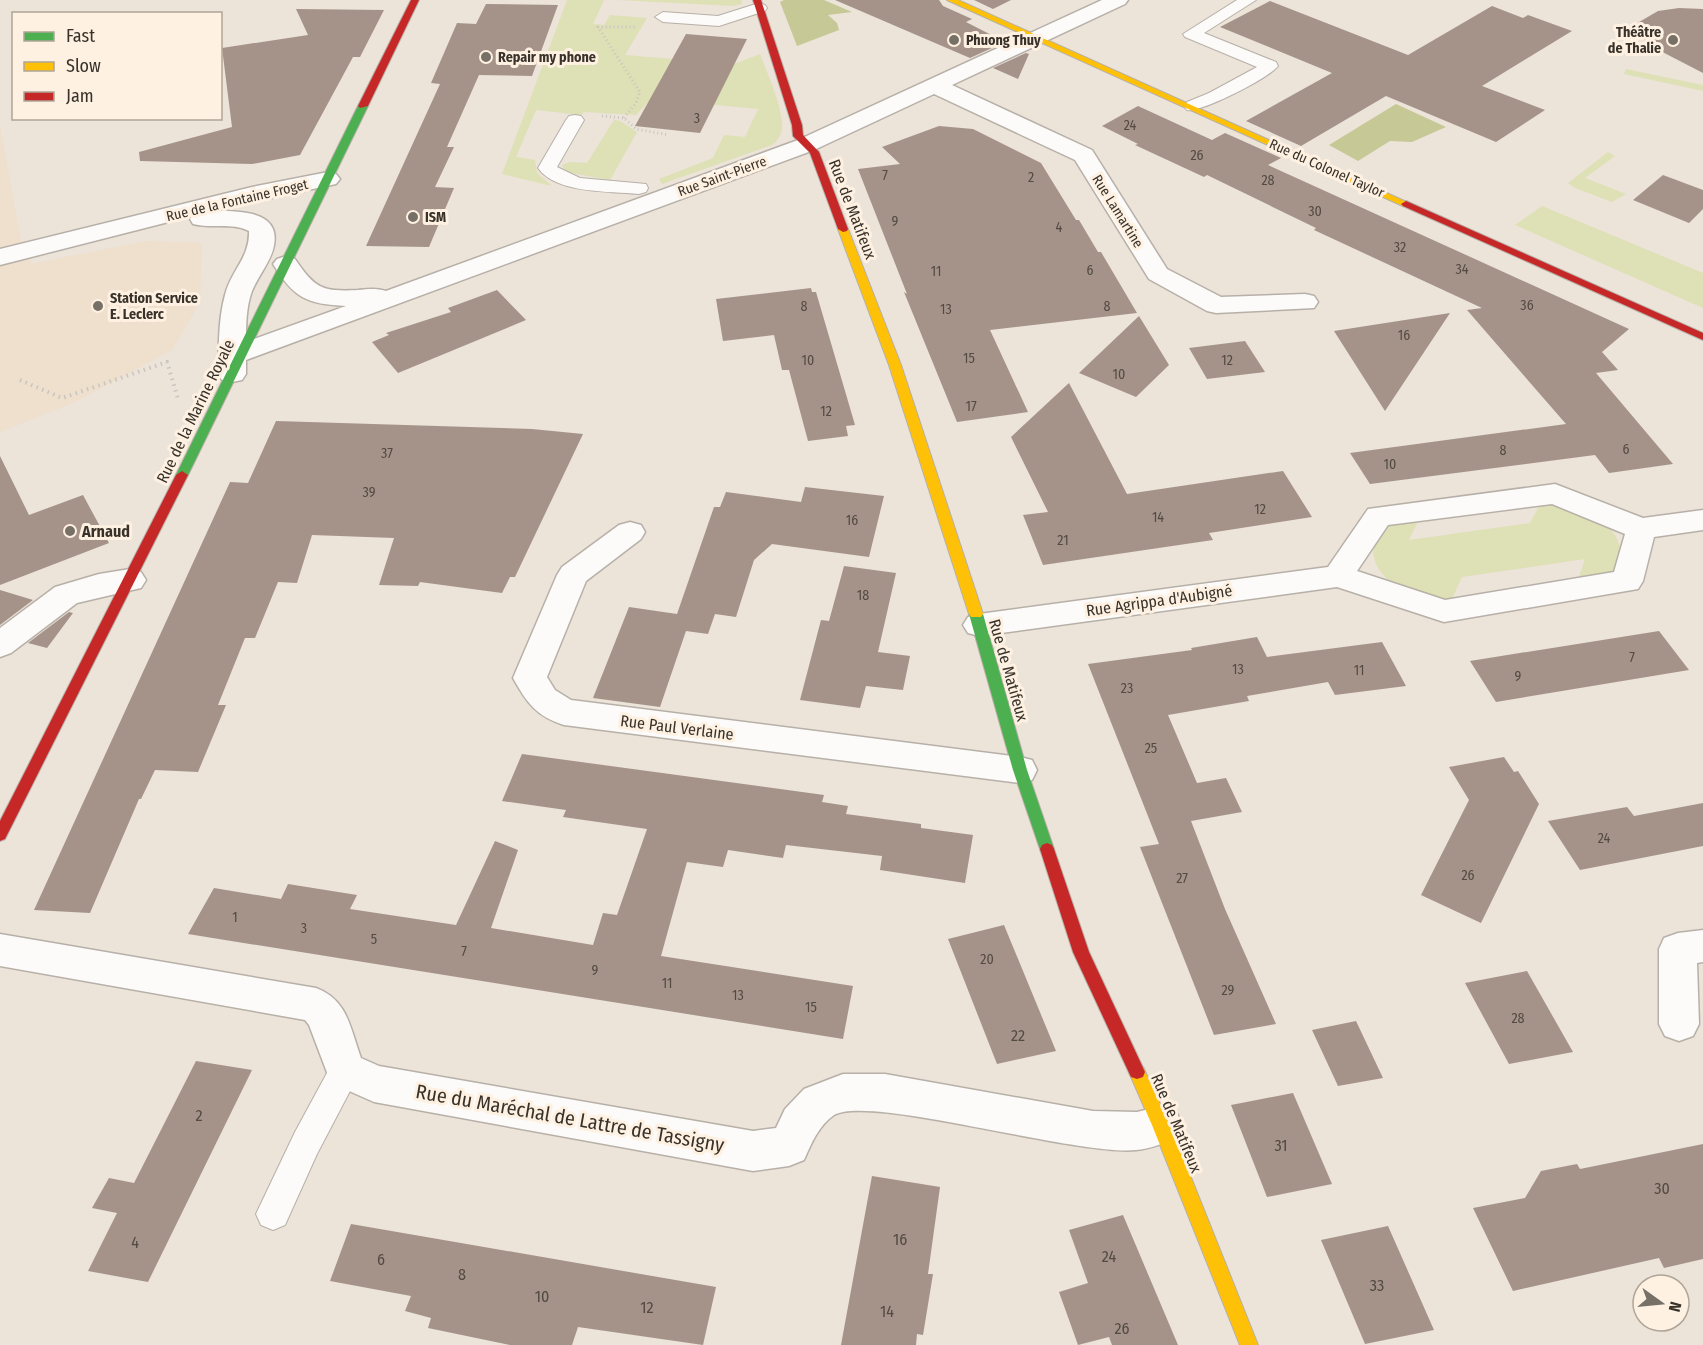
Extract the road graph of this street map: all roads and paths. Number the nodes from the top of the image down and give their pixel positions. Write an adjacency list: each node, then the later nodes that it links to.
1 (415, 0): 14 (main road, Rue de la Marine Royale)
2 (951, 0): 7 (main road, Rue du Colonel Taylor)
3 (1118, 0): 7 (street, Rue Saint-Pierre)
4 (1248, 0): 9 (lane)
5 (758, 4): 6 (lane); 13 (main road, Rue de Matifeux)
6 (663, 17): 10 (path)
7 (1038, 38): 8 (street, Rue Saint-Pierre); 9 (main road, Rue du Colonel Taylor)
8 (935, 86): 13 (street, Rue Saint-Pierre); 21 (street, Rue Lamartine)
9 (1193, 106): 22 (main road, Rue du Colonel Taylor)
10 (624, 118): 11 (path); 12 (path)
11 (575, 120): 15 (lane)
12 (669, 135)
13 (806, 145): 20 (street, Rue Saint-Pierre); 31 (main road, Rue de Matifeux)
14 (328, 179): 16 (main road, Rue de la Marine Royale); 17 (street, Rue de la Fontaine Froget)
15 (639, 188)
16 (313, 210): 17 (street, Rue de la Fontaine Froget); 19 (main road, Rue de la Marine Royale)
17 (146, 221): 18 (street, Rue de la Fontaine Froget); 23 (street, Rue de la Fontaine Froget)
18 (0, 257)
19 (286, 264): 20 (street, Rue Saint-Pierre); 23 (main road, Rue de la Marine Royale)
20 (399, 295): 23 (street, Rue Saint-Pierre)
21 (1305, 302)
22 (1703, 336)
23 (237, 363): 25 (main road, Rue de la Marine Royale)
24 (20, 381): 25 (path)
25 (211, 417): 30 (main road, Rue de la Marine Royale)
26 (1703, 520): 27 (street)
27 (1641, 529): 29 (street); 29 (street, Rue Agrippa d'Aubigné)
28 (630, 532): 33 (street, Rue Paul Verlaine)
29 (1338, 576): 31 (street, Rue Agrippa d'Aubigné)
30 (130, 580): 32 (street); 34 (main road, Rue de la Marine Royale)
31 (979, 625): 33 (main road, Rue de Matifeux)
32 (0, 645)
33 (1020, 770): 39 (main road, Rue de Matifeux)
34 (0, 835)
35 (1703, 946): 37 (street)
36 (0, 950): 38 (street)
37 (1679, 1024)
38 (345, 1070): 39 (street, Rue du Maréchal de Lattre de Tassigny); 40 (lane)
39 (1161, 1125): 41 (main road, Rue de Matifeux)
40 (273, 1214)
41 (1248, 1345)

